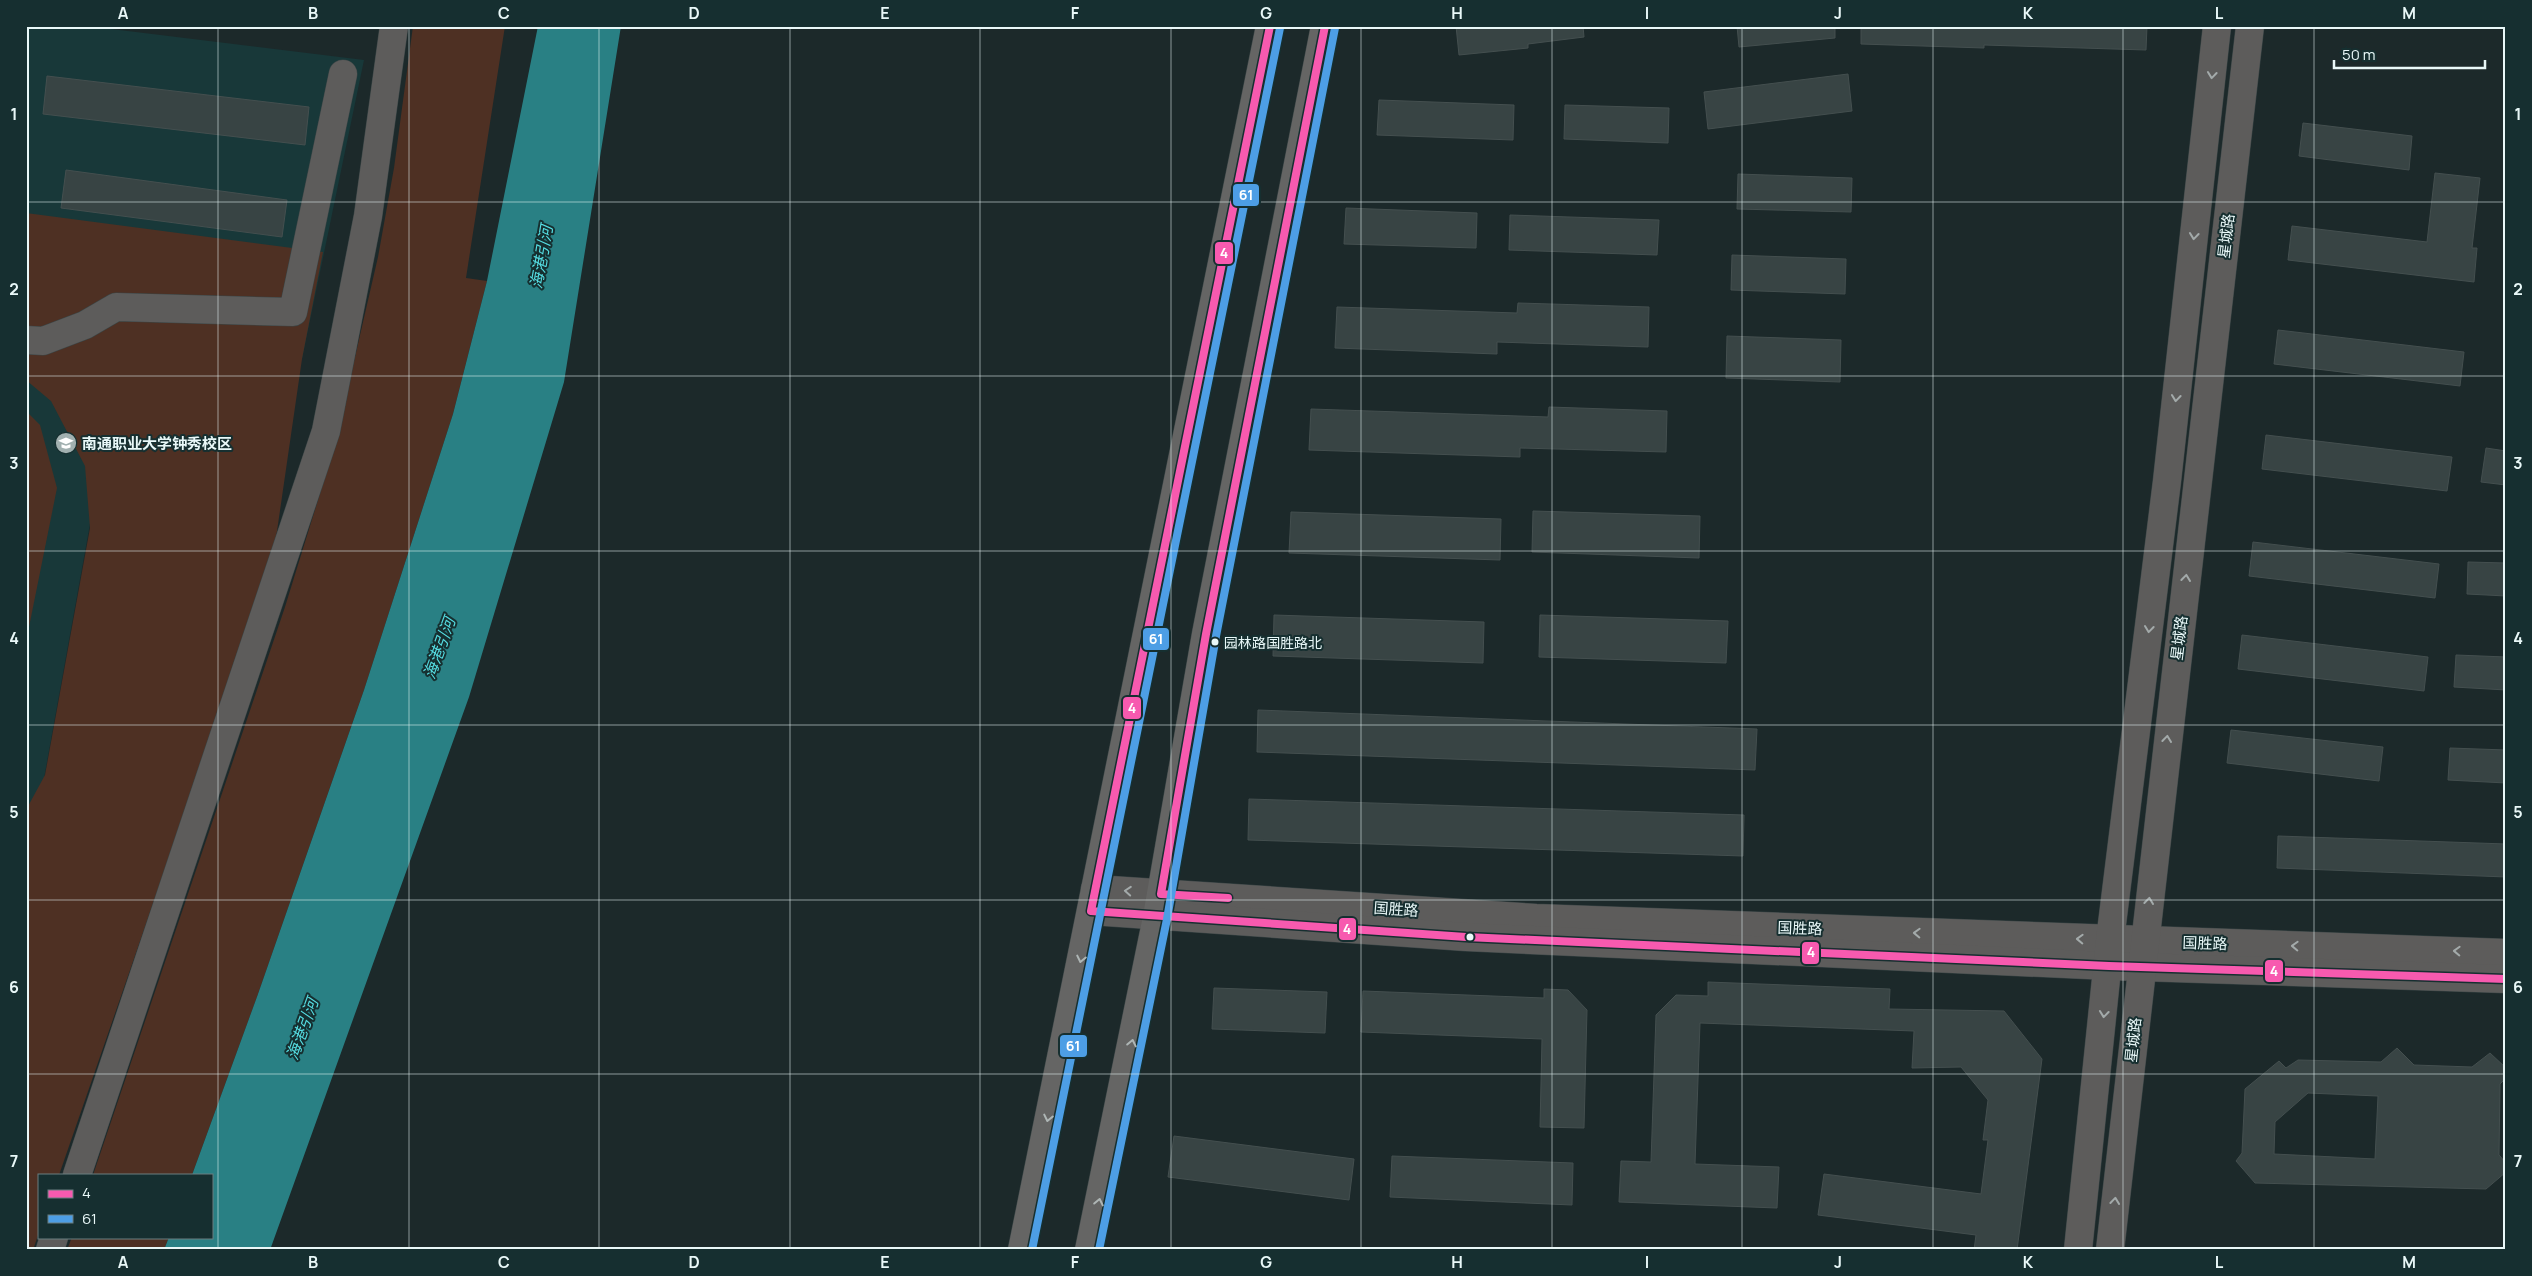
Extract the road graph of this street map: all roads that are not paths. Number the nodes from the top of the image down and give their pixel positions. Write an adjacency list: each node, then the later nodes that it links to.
1 (394, 26): 14 (street)
2 (1270, 26): 8 (main road)
3 (1325, 26): 9 (main road)
4 (2217, 26): 10 (street, 星城路, one-way to 10)
5 (2250, 26): 12 (street, 星城路, one-way to 5)
6 (343, 74): 7 (street)
7 (26, 340)
8 (1093, 900): 9 (street, 国胜路); 17 (main road, one-way to 17)
9 (1159, 906): 10 (street, 国胜路); 18 (main road, one-way to 9)
10 (2110, 953): 12 (street, 国胜路); 19 (street, 星城路, one-way to 19)
11 (2506, 953): 12 (street, 国胜路, one-way to 12)
12 (2142, 954): 13 (street, 国胜路); 20 (street, 星城路, one-way to 12)
13 (2506, 979)
14 (77, 1174)
15 (54, 1238): 16 (street)
16 (50, 1250)
17 (1022, 1250)
18 (1089, 1250)
19 (2078, 1250)
20 (2110, 1250)

